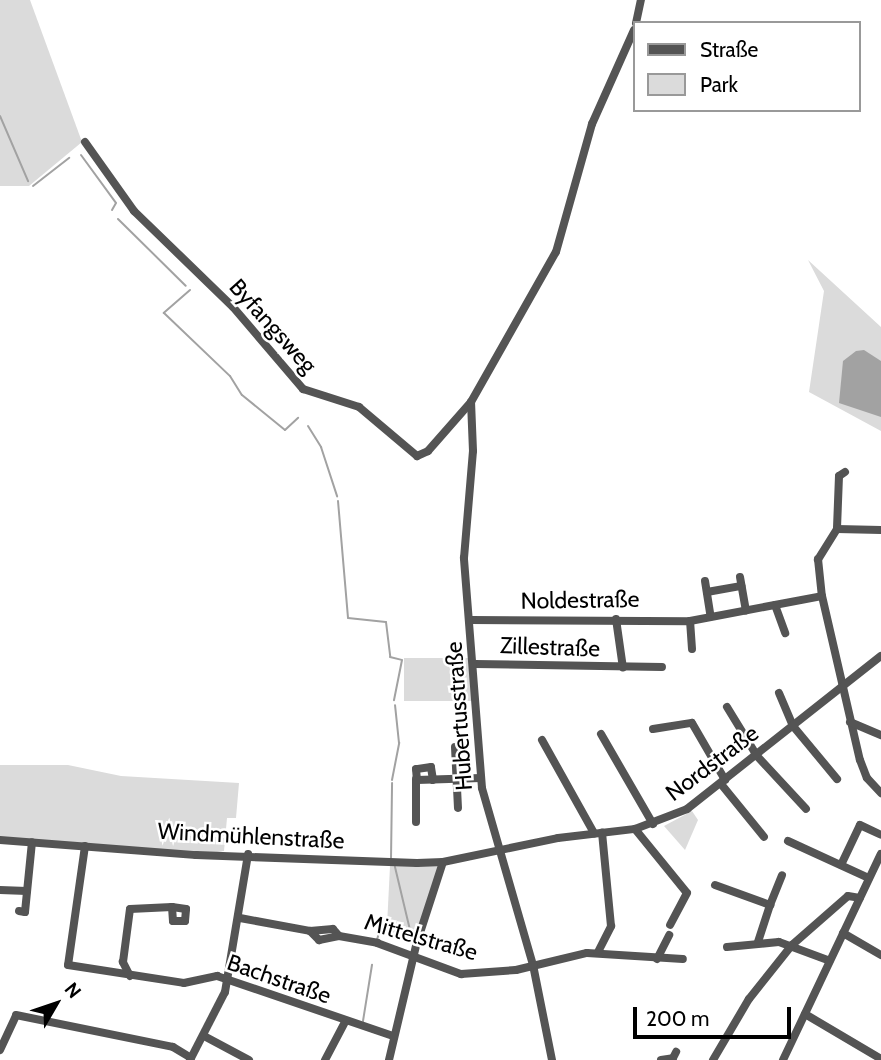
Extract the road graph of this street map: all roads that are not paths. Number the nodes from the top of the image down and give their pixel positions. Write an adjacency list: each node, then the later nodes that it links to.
1 (641, 0): 2 (street)
2 (636, 21)
3 (632, 34): 5 (street)
4 (85, 142): 6 (street, Byfangsweg)
5 (471, 402): 6 (street, Byfangsweg); 7 (street, Hubertusstraße)
6 (458, 413): 7 (street)
7 (471, 415): 18 (street, Hubertusstraße)
8 (845, 472): 9 (street)
9 (837, 529): 10 (street); 13 (street)
10 (881, 530)
11 (705, 581): 12 (street)
12 (707, 592): 15 (street); 16 (street)
13 (822, 596): 14 (street, Noldestraße); 26 (street)
14 (775, 605): 15 (street, Noldestraße); 20 (street)
15 (746, 610): 16 (street, Noldestraße)
16 (711, 617): 19 (street, Noldestraße)
17 (616, 619): 18 (street, Noldestraße); 19 (street, Noldestraße); 25 (street, Zillestraße)
18 (471, 620): 23 (street, Hubertusstraße)
19 (690, 621): 21 (street)
20 (785, 633)
21 (692, 649)
22 (881, 656): 26 (street, Nordstraße)
23 (475, 664): 25 (street, Zillestraße); 37 (street, Hubertusstraße)
24 (662, 667): 25 (street, Zillestraße)
25 (623, 668)
26 (842, 685): 29 (street); 30 (street, Nordstraße)
27 (779, 693): 30 (street)
28 (727, 707): 36 (street)
29 (850, 722): 33 (street); 41 (street)
30 (793, 726): 36 (street, Nordstraße); 39 (street)
31 (653, 729): 40 (street)
32 (601, 734): 45 (street)
33 (881, 735)
34 (541, 740): 47 (street)
35 (455, 747): 38 (street)
36 (757, 756): 40 (street, Nordstraße); 43 (street)
37 (481, 778): 38 (street); 54 (street, Hubertusstraße)
38 (457, 779): 42 (street); 44 (street)
39 (837, 779)
40 (723, 782): 45 (street, Nordstraße); 49 (street)
41 (881, 793)
42 (458, 808)
43 (806, 809)
44 (416, 822)
45 (653, 824): 46 (street, Nordstraße)
46 (635, 829): 47 (street, Nordstraße); 69 (street)
47 (598, 833): 54 (street, Nordstraße); 75 (street)
48 (881, 835): 58 (street)
49 (764, 837)
50 (0, 840): 52 (street, Windmühlenstraße)
51 (788, 841): 58 (street)
52 (32, 842): 53 (street, Windmühlenstraße); 63 (street)
53 (85, 846): 55 (street, Windmühlenstraße); 83 (street, Bachstraße)
54 (498, 849): 57 (street, Windmühlenstraße); 82 (street, Hubertusstraße)
55 (248, 854): 57 (street, Windmühlenstraße); 68 (street)
56 (880, 860): 60 (street)
57 (443, 862): 77 (street)
58 (841, 865): 60 (street)
59 (782, 876): 65 (street)
60 (869, 878): 64 (street)
61 (715, 885): 65 (street)
62 (0, 890): 63 (street)
63 (27, 891): 67 (street)
64 (860, 898): 70 (street); 73 (street)
65 (770, 905): 72 (street)
66 (172, 907): 81 (street)
67 (19, 911)
68 (240, 918): 77 (street, Mittelstraße); 85 (street)
69 (670, 925)
70 (843, 933): 76 (street); 80 (street)
71 (669, 935): 78 (street)
72 (758, 942): 73 (street); 74 (street)
73 (792, 945): 80 (street); 99 (street)
74 (727, 947)
75 (598, 953): 78 (street, Mittelstraße); 82 (street, Mittelstraße)
76 (881, 955)
77 (414, 957): 82 (street, Mittelstraße); 89 (street)
78 (657, 959): 79 (street, Mittelstraße)
79 (683, 959)
80 (830, 961): 86 (street)
81 (123, 962): 83 (street); 84 (street)
82 (533, 965): 97 (street, Hubertusstraße)
83 (110, 972): 84 (street, Bachstraße)
84 (130, 976): 85 (street, Bachstraße)
85 (228, 979): 87 (street, Bachstraße); 88 (street)
86 (805, 1014): 94 (street); 100 (street)
87 (345, 1022): 89 (street, Bachstraße); 95 (street)
88 (204, 1036): 92 (street); 93 (street)
89 (393, 1036): 96 (street)
90 (0, 1050): 92 (street)
91 (676, 1052): 98 (street)
92 (190, 1059)
93 (245, 1059)
94 (881, 1059)
95 (325, 1060)
96 (389, 1060)
97 (552, 1060)
98 (661, 1060)
99 (713, 1060)
100 (783, 1060)

